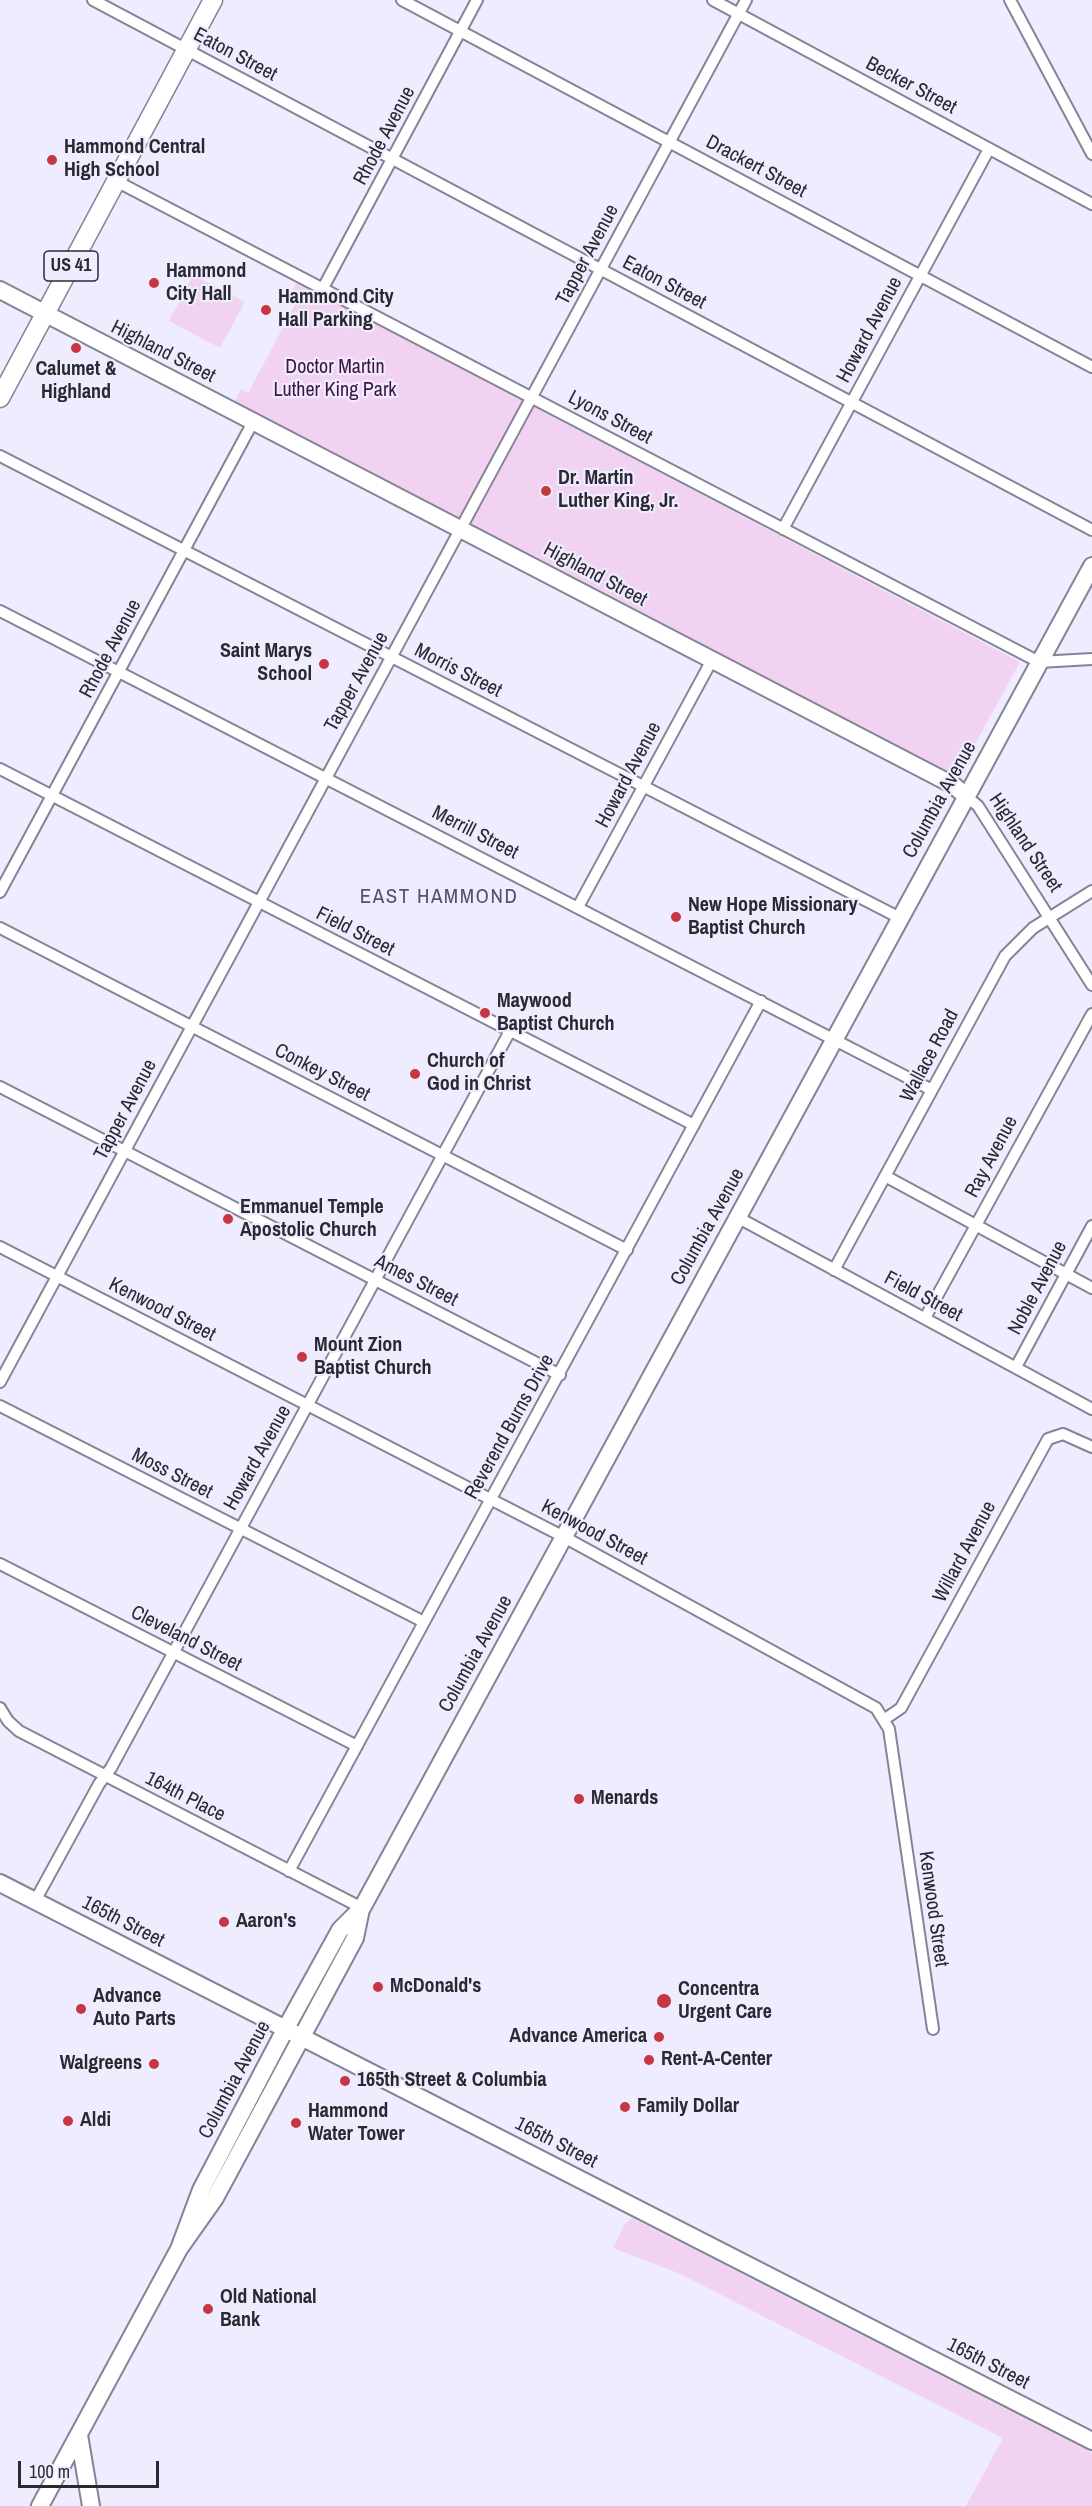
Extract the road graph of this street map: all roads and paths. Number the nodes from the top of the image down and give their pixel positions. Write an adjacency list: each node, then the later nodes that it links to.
1 (93, 0): 10 (street, Eaton Street)
2 (213, 0): 10 (main road, US 41)
3 (402, 0): 9 (street, Drackert Street)
4 (477, 0): 9 (street, Rhode Avenue)
5 (713, 0): 8 (street, Becker Street)
6 (746, 0): 8 (street, Tapper Avenue)
7 (1010, 0): 13 (street)
8 (739, 14): 11 (street, Tapper Avenue); 12 (street, Becker Street)
9 (461, 32): 11 (street, Drackert Street); 14 (street, Rhode Avenue)
10 (186, 50): 14 (street, Eaton Street); 15 (main road, US 41)
11 (669, 141): 17 (street, Tapper Avenue); 18 (street, Drackert Street)
12 (989, 149): 16 (street, Becker Street); 18 (street, Howard Avenue)
13 (1092, 154)
14 (393, 159): 17 (street, Eaton Street); 19 (street, Rhode Avenue)
15 (116, 181): 19 (street, Lyons Street); 21 (main road, US 41)
16 (1092, 204)
17 (601, 270): 23 (street, Tapper Avenue); 25 (street, Eaton Street)
18 (920, 275): 22 (street, Drackert Street); 25 (street, Howard Avenue)
19 (323, 288): 23 (street, Lyons Street)
20 (0, 290): 21 (street, Highland Street)
21 (45, 315): 24 (main road, US 41); 26 (street, Highland Street)
22 (1092, 367)
23 (531, 397): 28 (street, Tapper Avenue); 29 (street, Lyons Street)
24 (0, 398)
25 (851, 403): 29 (street, Howard Avenue); 30 (street, Eaton Street)
26 (253, 422): 28 (street, Highland Street); 31 (street, Rhode Avenue)
27 (0, 456): 31 (street, Morris Street)
28 (460, 529): 34 (street, Tapper Avenue); 36 (street, Highland Street)
29 (783, 529): 37 (street, Lyons Street)
30 (1092, 531)
31 (184, 550): 34 (street, Morris Street); 38 (street, Rhode Avenue)
32 (1092, 566): 37 (street, Columbia Avenue)
33 (0, 611): 38 (street, Merrill Street)
34 (391, 657): 40 (street, Tapper Avenue); 41 (street, Morris Street)
35 (1092, 659): 37 (street)
36 (712, 660): 41 (street, Howard Avenue); 43 (street, Highland Street)
37 (1039, 662): 43 (street, Columbia Avenue)
38 (119, 671): 40 (street, Merrill Street); 42 (street, Rhode Avenue)
39 (0, 769): 42 (street, Field Street)
40 (326, 777): 46 (street, Tapper Avenue); 47 (street, Merrill Street)
41 (643, 786): 47 (street, Howard Avenue); 48 (street, Morris Street)
42 (52, 796): 45 (street, Rhode Avenue); 46 (street, Field Street)
43 (966, 796): 48 (street, Columbia Avenue); 49 (street, Highland Street)
44 (1092, 891): 49 (street, Wallace Road)
45 (0, 892)
46 (259, 903): 54 (street, Tapper Avenue); 55 (street, Field Street)
47 (578, 907): 52 (street, Merrill Street)
48 (900, 918): 56 (street, Columbia Avenue)
49 (1050, 918): 51 (street, Highland Street); 58 (street, Wallace Road)
50 (0, 928): 54 (street, Conkey Street)
51 (1092, 985)
52 (761, 1001): 56 (street, Merrill Street); 59 (street, Reverend Burns Drive)
53 (1092, 1014): 64 (street, Ray Avenue)
54 (192, 1026): 60 (street, Tapper Avenue); 61 (street, Conkey Street)
55 (510, 1031): 59 (street, Field Street); 61 (street, Howard Avenue)
56 (835, 1038): 58 (street, Merrill Street); 63 (street, Columbia Avenue)
57 (0, 1087): 60 (street, Ames Street)
58 (932, 1090): 62 (street, Wallace Road)
59 (694, 1125): 67 (street, Reverend Burns Drive)
60 (124, 1151): 70 (street, Tapper Avenue); 71 (street, Ames Street)
61 (443, 1156): 67 (street, Conkey Street); 71 (street, Howard Avenue)
62 (885, 1176): 64 (street); 68 (street, Wallace Road)
63 (737, 1217): 68 (street, Field Street); 83 (street, Columbia Avenue)
64 (976, 1225): 69 (street); 73 (street, Ray Avenue)
65 (1092, 1227): 69 (street, Noble Avenue)
66 (0, 1247): 70 (street, Kenwood Street)
67 (627, 1250): 75 (street, Reverend Burns Drive)
68 (834, 1270): 73 (street, Field Street)
69 (1066, 1274): 72 (street); 74 (street, Noble Avenue)
70 (57, 1276): 76 (street, Tapper Avenue); 77 (street, Kenwood Street)
71 (375, 1280): 75 (street, Ames Street); 77 (street, Howard Avenue)
72 (1092, 1288)
73 (925, 1318): 74 (street, Field Street)
74 (1016, 1367): 79 (street, Field Street)
75 (560, 1375): 81 (street, Reverend Burns Drive)
76 (0, 1382)
77 (307, 1405): 81 (street, Kenwood Street); 82 (street, Howard Avenue)
78 (0, 1407): 82 (street, Moss Street)
79 (1092, 1409)
80 (1092, 1447): 88 (street, Willard Avenue)
81 (491, 1499): 83 (street, Kenwood Street); 85 (street, Reverend Burns Drive)
82 (240, 1528): 85 (street, Moss Street); 86 (street, Howard Avenue)
83 (564, 1537): 88 (street, Kenwood Street); 94 (street, Columbia Avenue)
84 (0, 1564): 86 (street, Cleveland Street)
85 (424, 1622): 89 (street, Reverend Burns Drive)
86 (173, 1652): 89 (street, Cleveland Street); 90 (street, Howard Avenue)
87 (0, 1708): 90 (street, 164th Place)
88 (885, 1719): 96 (street, Kenwood Street)
89 (357, 1746): 91 (street, Reverend Burns Drive)
90 (105, 1776): 91 (street, 164th Place); 93 (street, Howard Avenue)
91 (290, 1870): 94 (street, 164th Place)
92 (0, 1883): 93 (street, 165th Street)
93 (35, 1901): 95 (street, 165th Street)
94 (362, 1908): 95 (street, Columbia Avenue); 97 (street, Columbia Avenue)
95 (286, 2028): 97 (street, 165th Street); 98 (street, Columbia Avenue)
96 (933, 2030)
97 (302, 2036): 98 (street, Columbia Avenue); 100 (street, 165th Street)
98 (179, 2249): 99 (street, Columbia Avenue)
99 (79, 2435): 101 (street, Columbia Avenue); 102 (street)
100 (1092, 2441)
101 (40, 2506)
102 (91, 2506)

